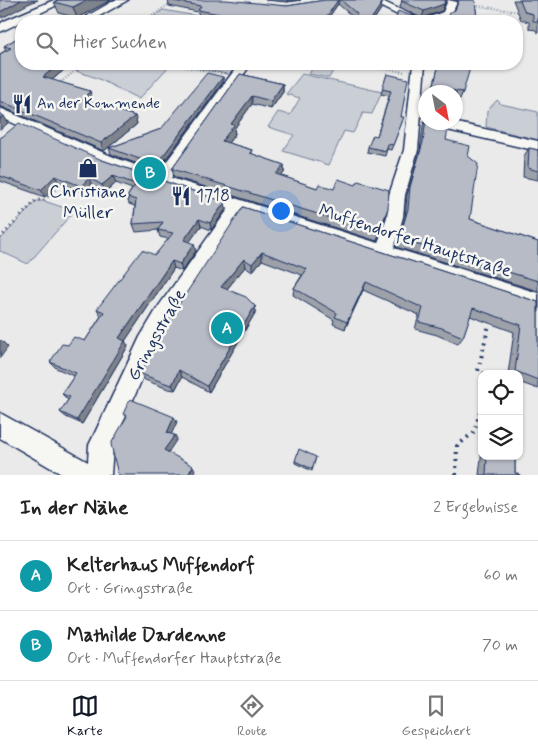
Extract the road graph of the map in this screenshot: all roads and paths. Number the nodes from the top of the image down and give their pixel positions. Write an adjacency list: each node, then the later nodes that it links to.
1 (63, 0): 7 (street)
2 (123, 0): 8 (street)
3 (176, 0): 9 (path)
4 (372, 0): 10 (street)
5 (452, 2): 6 (path); 11 (street)
6 (528, 14)
7 (27, 15)
8 (94, 15)
9 (154, 15)
10 (405, 15)
11 (444, 15)
12 (15, 20): 13 (street)
13 (0, 29)
14 (77, 70): 20 (path)
15 (200, 70): 18 (path)
16 (240, 70): 18 (street)
17 (419, 70): 19 (street)
18 (235, 77): 28 (street)
19 (419, 85)
20 (52, 90)
21 (0, 112): 22 (street, Muffendorfer Hauptstraße)
22 (21, 122): 25 (street); 28 (street, Muffendorfer Hauptstraße)
23 (418, 127): 31 (street)
24 (463, 129): 26 (street)
25 (7, 134)
26 (538, 146)
27 (64, 179): 30 (path)
28 (161, 180): 29 (street, Muffendorfer Hauptstraße)
29 (239, 206): 31 (street, Muffendorfer Hauptstraße); 38 (street, Gringsstraße)
30 (0, 238)
31 (384, 251): 32 (street, Muffendorfer Hauptstraße)
32 (497, 288): 33 (street, Muffendorfer Hauptstraße); 34 (path)
33 (538, 302)
34 (478, 370)
35 (479, 415): 39 (path)
36 (0, 425): 37 (street)
37 (87, 475)
38 (99, 475)
39 (456, 475)

